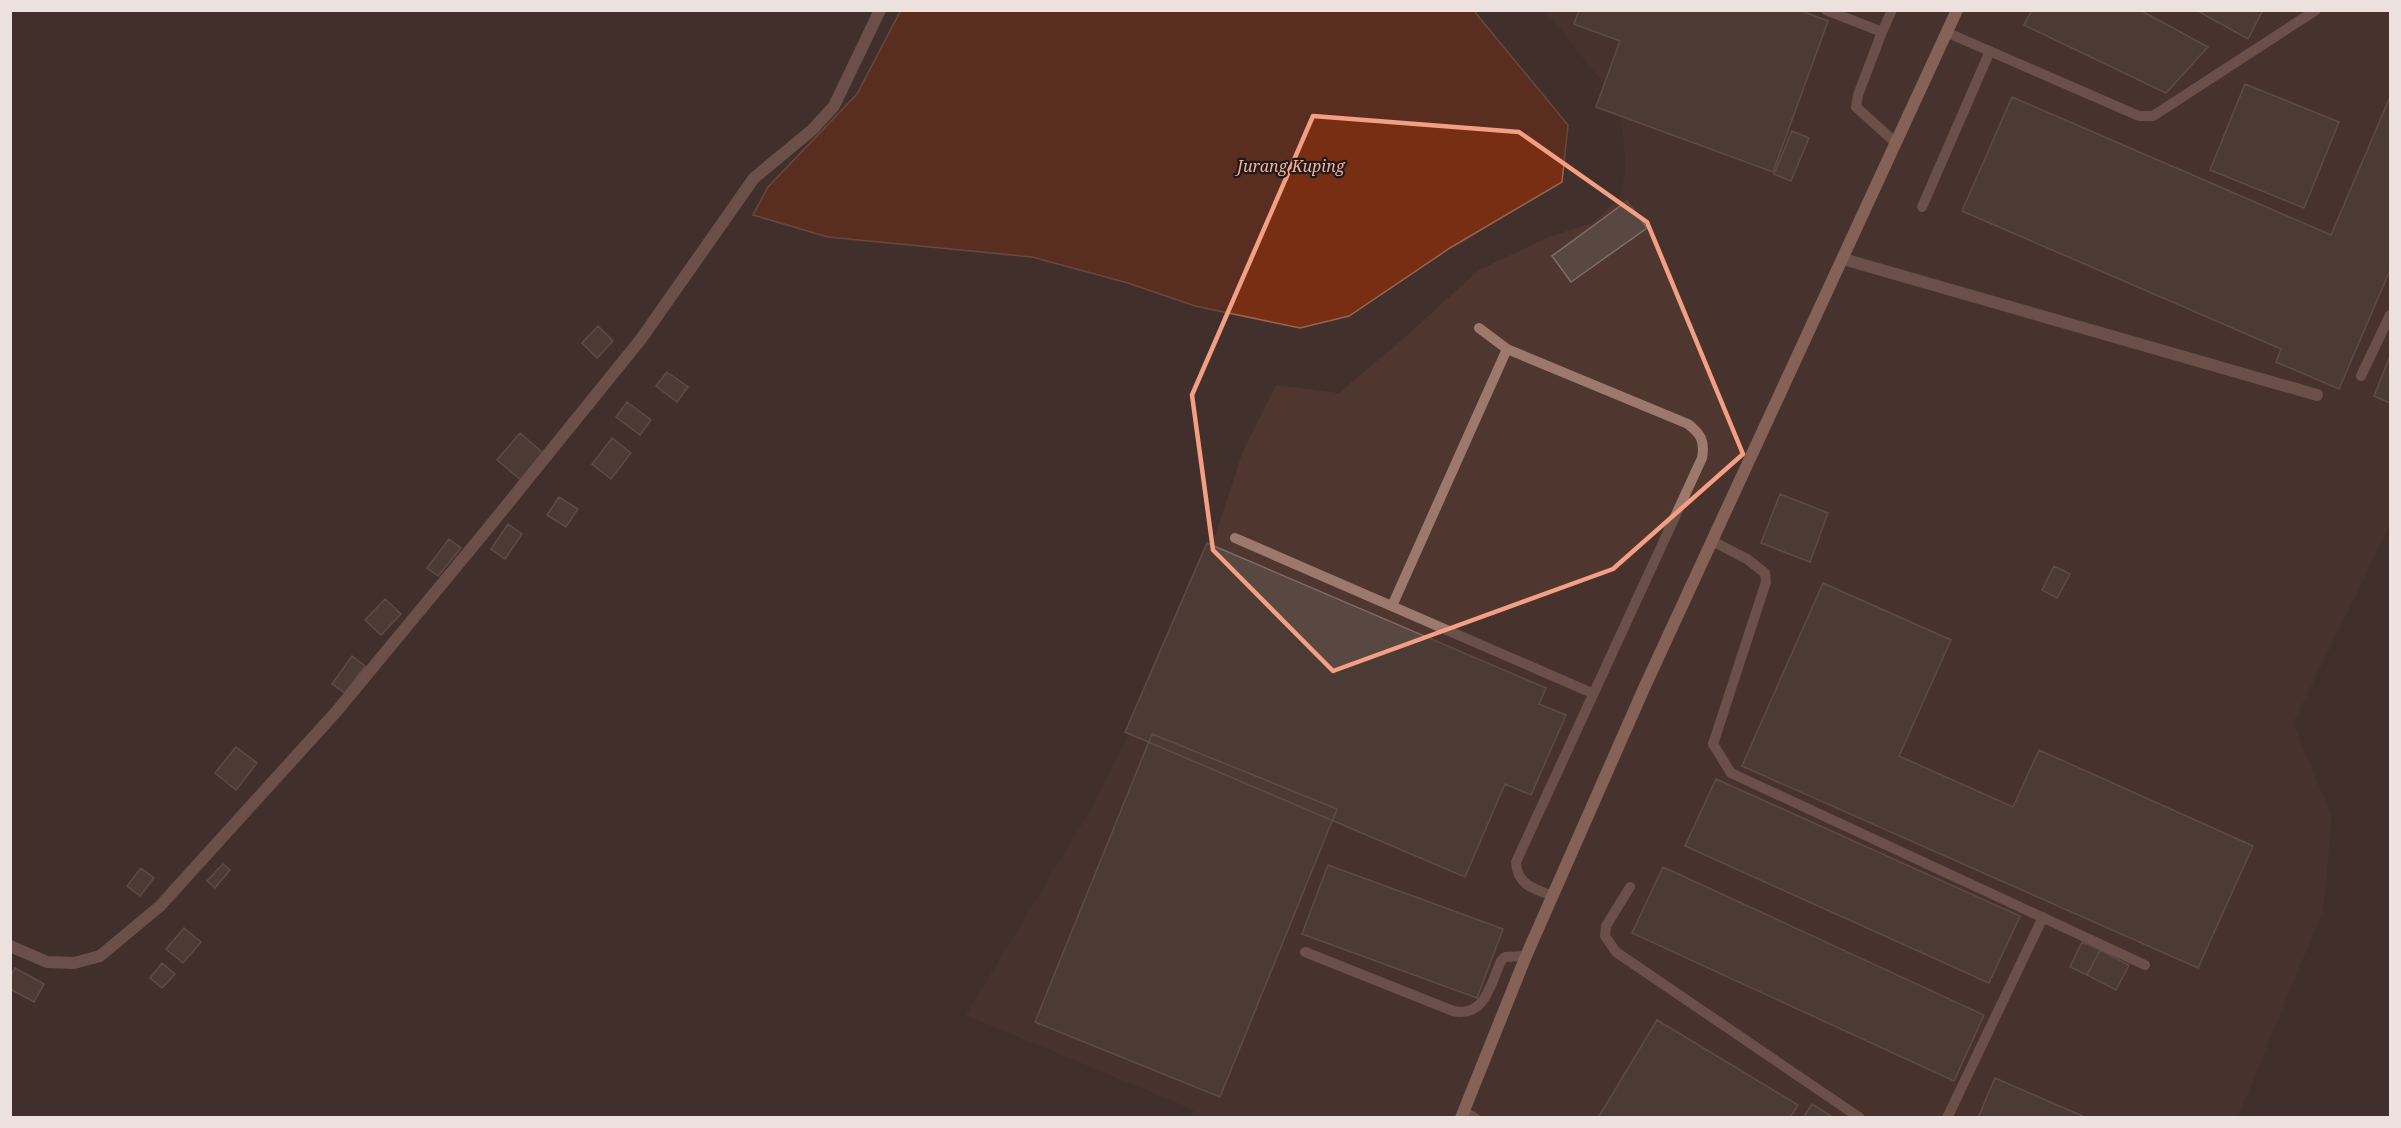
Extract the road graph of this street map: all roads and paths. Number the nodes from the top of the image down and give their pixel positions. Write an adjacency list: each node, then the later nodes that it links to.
1 (880, 10): 24 (street)
2 (1826, 10): 6 (lane)
3 (1892, 10): 6 (lane)
4 (1957, 10): 7 (street)
5 (2316, 10): 8 (lane)
6 (1882, 32): 9 (lane)
7 (1948, 33): 8 (lane); 9 (street)
8 (1990, 51): 10 (lane)
9 (1896, 143): 11 (street)
10 (1922, 207)
11 (1843, 259): 16 (street); 18 (street)
12 (2391, 315): 15 (lane)
13 (1479, 328): 14 (lane)
14 (1507, 349): 19 (lane); 20 (lane)
15 (2361, 376)
16 (2317, 395)
17 (1235, 537): 19 (lane)
18 (1712, 541): 22 (street); 23 (lane)
19 (1392, 606): 20 (lane)
20 (1592, 693): 22 (lane)
21 (1630, 887): 29 (lane)
22 (1553, 896): 26 (street)
23 (2043, 917): 27 (lane); 30 (lane)
24 (10, 946)
25 (1305, 952): 26 (lane)
26 (1526, 956): 28 (street)
27 (2145, 965)
28 (1467, 1115)
29 (1860, 1118)
30 (1947, 1118)

